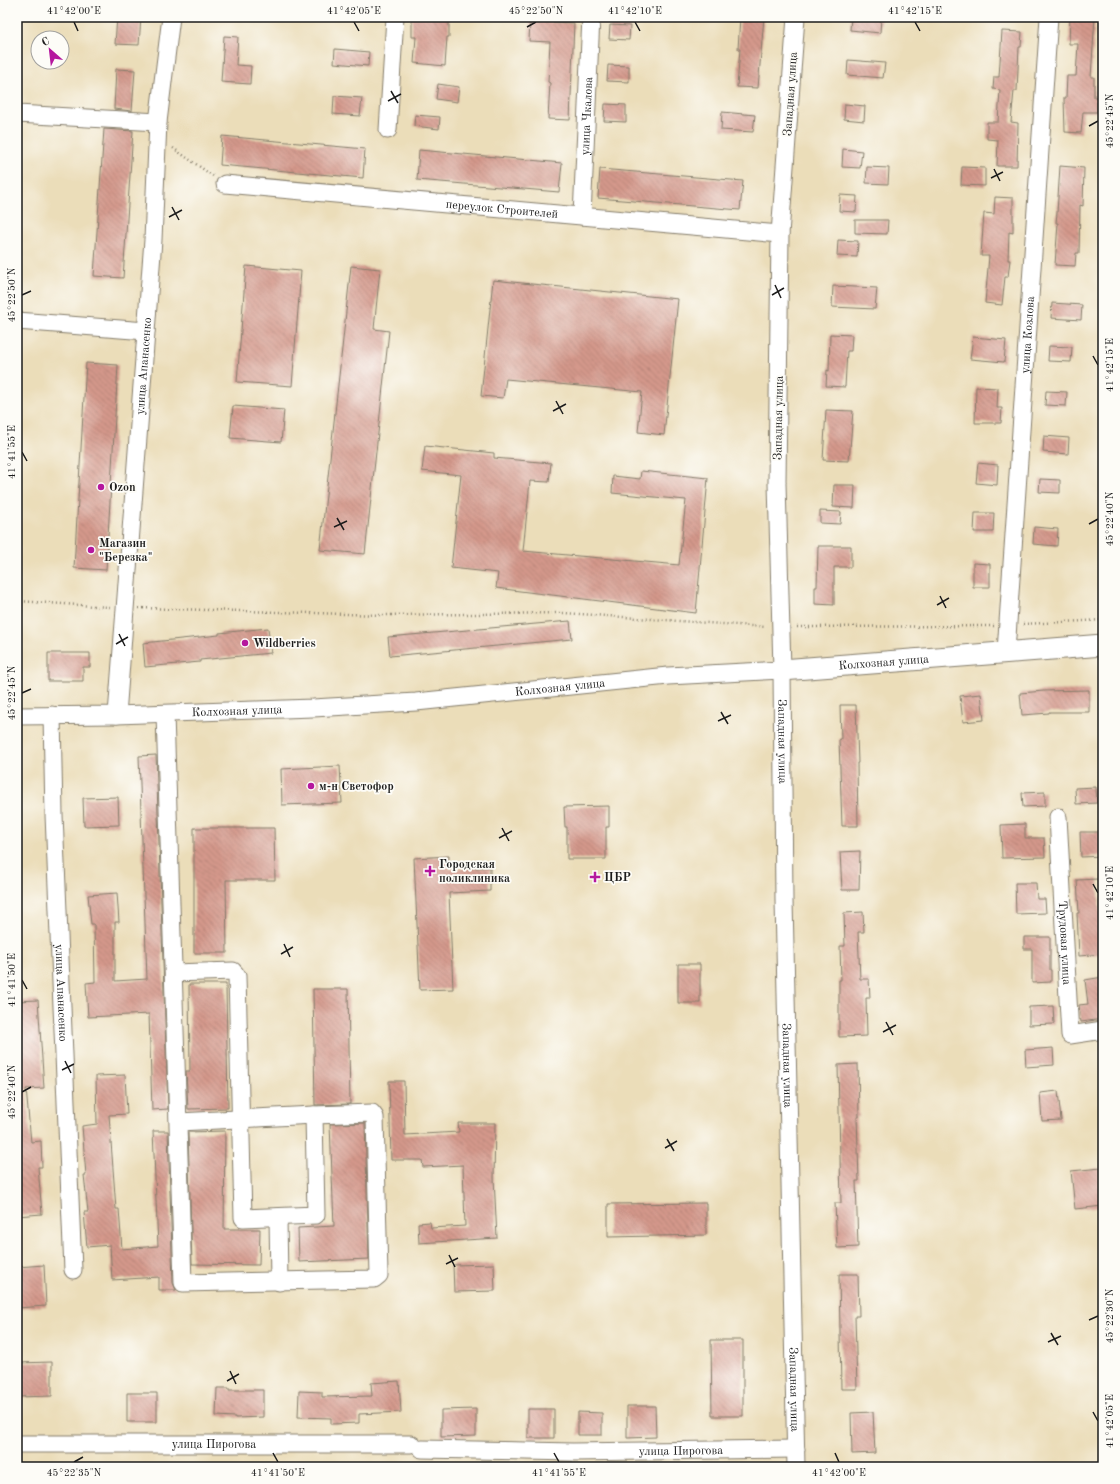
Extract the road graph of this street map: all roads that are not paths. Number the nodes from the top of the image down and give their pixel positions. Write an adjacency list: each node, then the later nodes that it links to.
1 (171, 17): 7 (street, улица Апанасенко)
2 (396, 17): 8 (street)
3 (591, 17): 10 (street, улица Чкалова)
4 (796, 17): 11 (street, Западная улица)
5 (1049, 17): 15 (street, улица Козлова)
6 (17, 114): 7 (street)
7 (158, 130): 13 (street, улица Апанасенко)
8 (388, 130)
9 (225, 184): 10 (street, переулок Строителей)
10 (582, 216): 11 (street, переулок Строителей)
11 (780, 234): 16 (street, Западная улица)
12 (17, 321): 13 (street)
13 (146, 330): 18 (street, улица Апанасенко)
14 (1103, 645): 15 (main road, Колхозная улица)
15 (1006, 652): 16 (main road, Колхозная улица)
16 (782, 670): 17 (street, Колхозная улица); 31 (street, Западная улица)
17 (166, 714): 18 (street, Колхозная улица); 22 (street)
18 (117, 715): 20 (street, Колхозная улица)
19 (17, 716): 20 (street, Колхозная улица)
20 (52, 716): 28 (street, улица Апанасенко)
21 (1058, 818): 23 (street, Трудовая улица)
22 (174, 974): 25 (street); 26 (street)
23 (1103, 1030)
24 (314, 1115): 25 (street); 27 (street); 29 (street)
25 (240, 1119): 26 (street); 27 (street)
26 (178, 1122): 29 (street)
27 (278, 1217): 29 (street)
28 (73, 1270)
29 (279, 1282)
30 (17, 1444): 31 (street, улица Пирогова)
31 (796, 1449): 32 (street, Западная улица)
32 (796, 1467)

